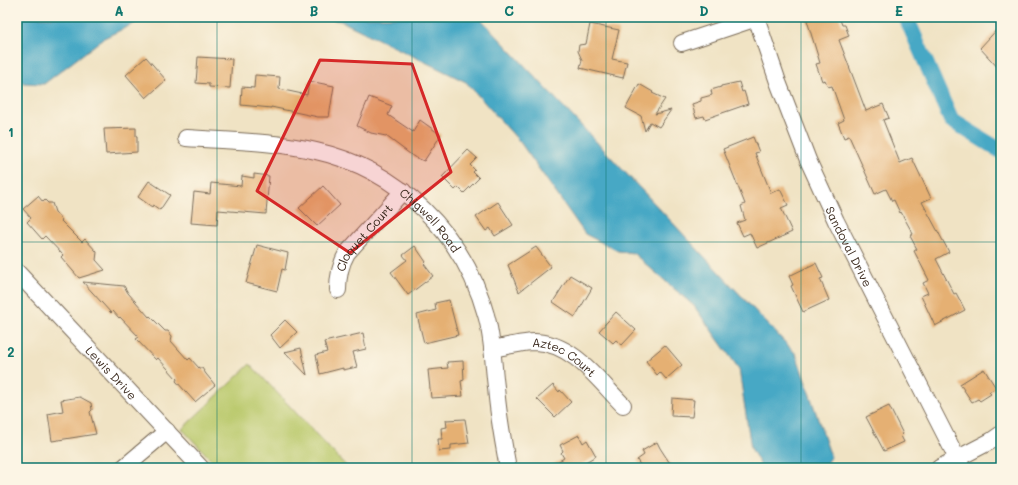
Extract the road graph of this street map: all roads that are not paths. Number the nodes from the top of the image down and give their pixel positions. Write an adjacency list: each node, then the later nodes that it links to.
1 (757, 18): 2 (street); 11 (street, Sandoval Drive)
2 (682, 43)
3 (186, 138): 4 (street, Chigwell Road)
4 (403, 191): 6 (street, Cloquet Court); 7 (street, Chigwell Road)
5 (17, 272): 9 (street, Lewis Drive)
6 (338, 290)
7 (492, 349): 8 (street, Aztec Court); 14 (street, Chigwell Road)
8 (623, 405)
9 (167, 431): 12 (street); 13 (street, Lewis Drive)
10 (1001, 434): 11 (street)
11 (959, 463): 15 (street)
12 (123, 468)
13 (201, 468)
14 (508, 468)
15 (938, 468)

